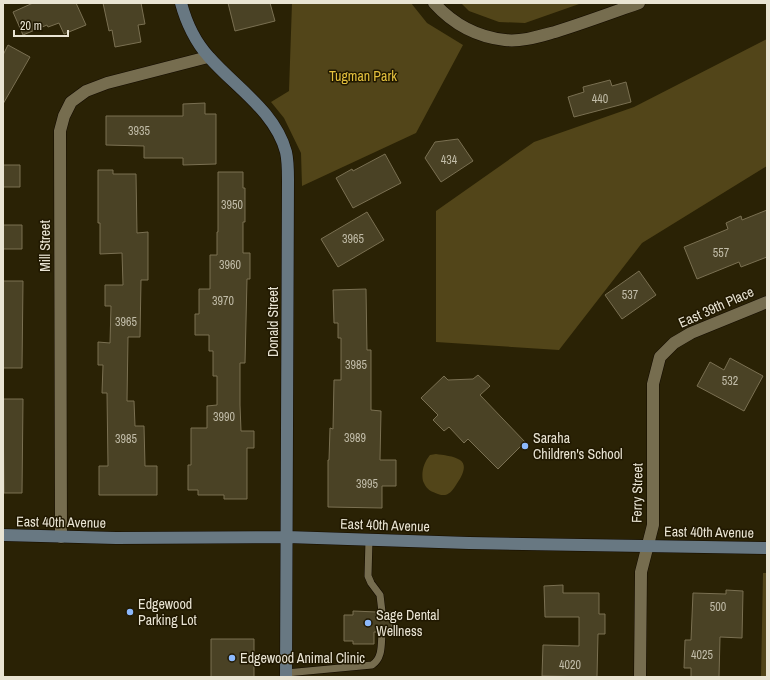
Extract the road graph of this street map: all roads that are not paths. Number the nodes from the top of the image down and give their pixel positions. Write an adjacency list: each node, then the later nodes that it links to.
1 (181, 3): 4 (street, Donald Street)
2 (434, 3): 3 (street)
3 (639, 3)
4 (208, 57): 8 (street, Mill Street); 9 (street, Donald Street)
5 (767, 302): 6 (street, East 39th Place)
6 (660, 357): 11 (street, Ferry Street)
7 (3, 536): 8 (street, East 40th Avenue)
8 (61, 537): 9 (street, East 40th Avenue)
9 (287, 537): 10 (street, East 40th Avenue); 15 (street, Donald Street)
10 (369, 540): 11 (street, East 40th Avenue); 13 (lane)
11 (648, 546): 12 (street, East 40th Avenue); 16 (street, Ferry Street)
12 (767, 548)
13 (382, 612)
14 (382, 632): 15 (lane)
15 (286, 675)
16 (640, 677)

